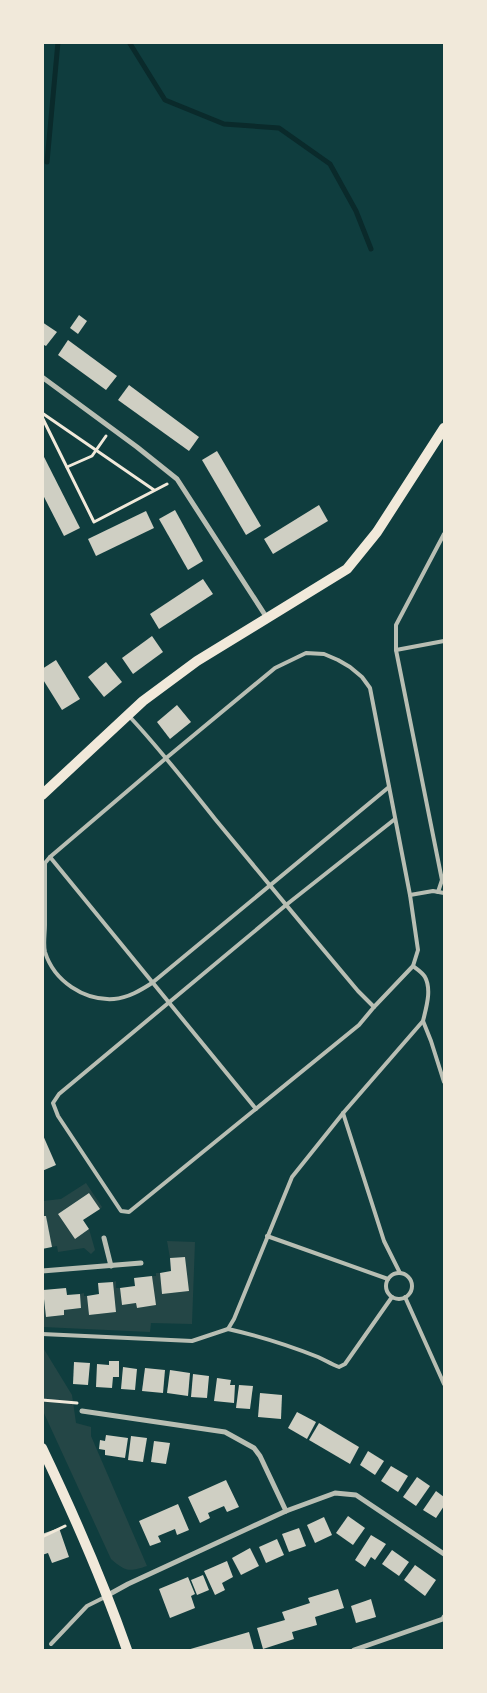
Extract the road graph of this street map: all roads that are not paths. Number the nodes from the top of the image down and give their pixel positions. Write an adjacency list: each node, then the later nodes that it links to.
1 (42, 377): 4 (street)
2 (444, 428): 4 (main road)
3 (444, 534): 6 (lane)
4 (267, 618): 7 (main road)
5 (444, 641): 6 (lane)
6 (396, 650): 14 (lane)
7 (128, 715): 8 (lane); 10 (main road)
8 (166, 759): 9 (lane); 12 (lane); 13 (lane)
9 (389, 787): 11 (lane); 13 (lane)
10 (42, 796)
11 (395, 819): 16 (lane); 17 (lane)
12 (50, 857): 19 (lane); 19 (lane)
13 (269, 885): 17 (lane); 19 (lane)
14 (438, 892): 15 (lane); 16 (lane)
15 (444, 893)
16 (410, 895): 18 (lane)
17 (286, 905): 20 (lane); 21 (lane)
18 (413, 966): 21 (lane); 22 (lane)
19 (152, 983): 20 (lane)
20 (169, 1003): 24 (lane); 24 (lane)
21 (374, 1007): 24 (lane)
22 (423, 1021): 23 (lane); 25 (lane)
23 (444, 1082)
24 (256, 1109)
25 (343, 1113): 26 (lane); 31 (lane)
26 (267, 1236): 32 (lane); 35 (lane)
27 (104, 1238): 29 (street)
28 (141, 1263): 29 (street)
29 (111, 1266): 30 (street)
30 (42, 1271)
31 (400, 1273): 32 (lane); 34 (lane)
32 (388, 1279): 33 (lane)
33 (392, 1297): 34 (lane); 35 (lane)
34 (406, 1297): 37 (lane)
35 (228, 1329): 36 (lane)
36 (42, 1334)
37 (444, 1384)
38 (82, 1411): 40 (street)
39 (42, 1448): 42 (main road)
40 (286, 1511): 41 (street); 42 (street)
41 (444, 1554)
42 (108, 1595): 44 (lane); 45 (main road)
43 (444, 1617): 46 (street)
44 (51, 1644)
45 (128, 1650)
46 (354, 1650)

